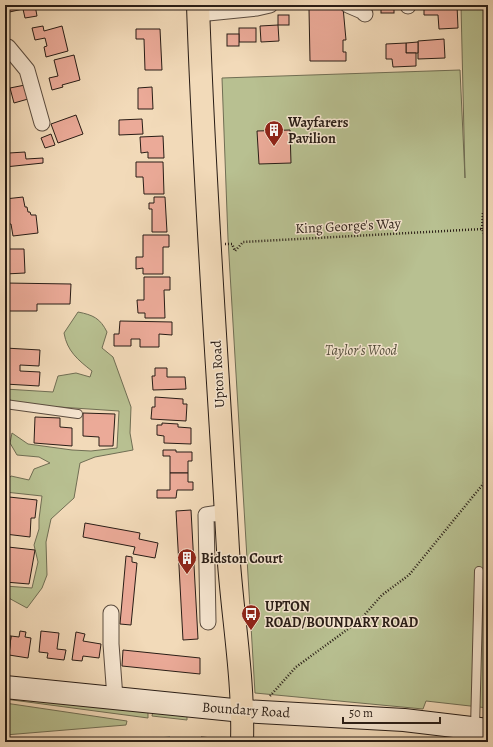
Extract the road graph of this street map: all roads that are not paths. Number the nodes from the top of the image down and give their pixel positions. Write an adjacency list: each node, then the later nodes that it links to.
1 (102, 5): 2 (lane)
2 (107, 5)
3 (270, 5): 5 (street)
4 (348, 5): 6 (street)
5 (198, 10): 11 (main road, Upton Road)
6 (365, 14)
7 (5, 47): 8 (street)
8 (42, 123)
9 (5, 404): 10 (lane)
10 (78, 414)
11 (226, 512): 14 (street); 17 (main road, Upton Road)
12 (479, 571): 18 (lane)
13 (111, 613): 16 (street)
14 (208, 622)
15 (5, 687): 16 (main road, Boundary Road)
16 (115, 698): 17 (main road, Boundary Road)
17 (249, 711): 18 (main road, Boundary Road); 19 (main road, Upton Road)
18 (482, 729)
19 (242, 742)

